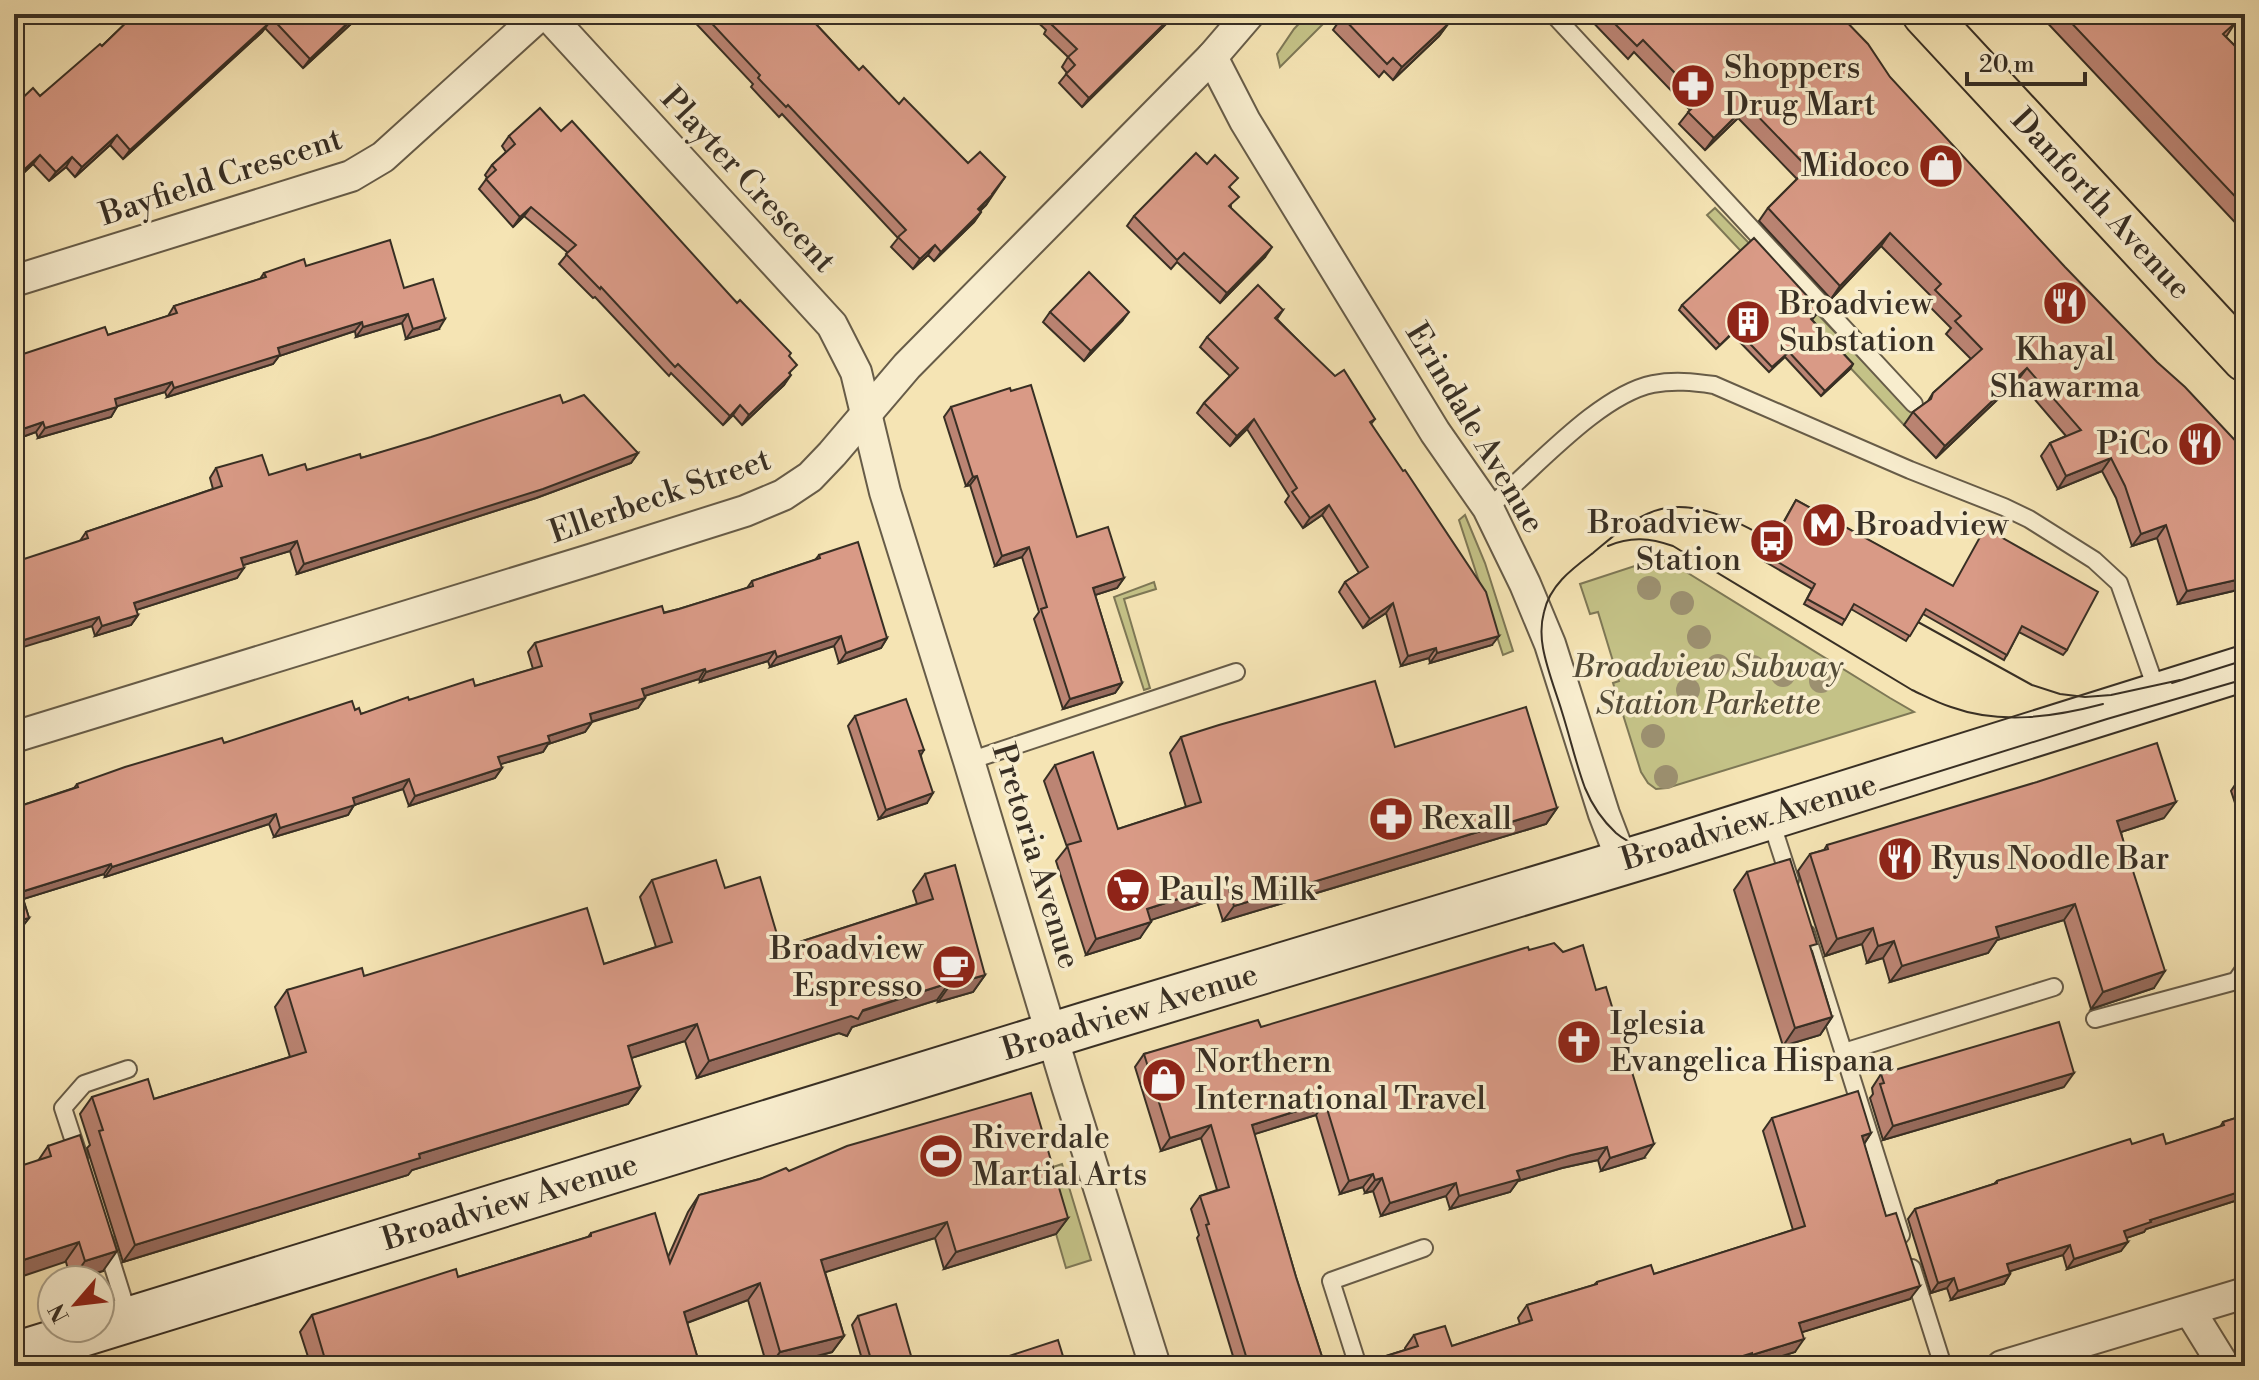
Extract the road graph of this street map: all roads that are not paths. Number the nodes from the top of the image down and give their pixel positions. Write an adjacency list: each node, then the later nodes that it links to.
1 (544, 14): 6 (street, Bayfield Crescent); 9 (street, Playter Crescent)
2 (1248, 14): 5 (street, Ellerbeck Street)
3 (1553, 14): 8 (lane)
4 (1925, 14): 7 (main road, Danforth Avenue)
5 (1212, 57): 9 (street, Ellerbeck Street); 10 (street, Erindale Avenue)
6 (14, 281)
7 (2245, 359)
8 (1914, 404)
9 (867, 412): 14 (street, Ellerbeck Street); 15 (street, Pretoria Avenue)
10 (1488, 508): 13 (lane); 17 (street, Erindale Avenue)
11 (2245, 668): 13 (main road, Broadview Avenue)
12 (1236, 672): 15 (lane)
13 (2158, 694): 16 (main road, Broadview Avenue)
14 (14, 737)
15 (969, 761): 23 (street, Pretoria Avenue)
16 (1769, 817): 17 (main road, Broadview Avenue); 18 (lane)
17 (1622, 861): 23 (main road, Broadview Avenue)
18 (1793, 892)
19 (1803, 921): 24 (lane)
20 (2245, 968): 22 (lane)
21 (2054, 987): 24 (lane)
22 (2095, 1019)
23 (1053, 1036): 31 (main road, Broadview Avenue); 33 (street, Pretoria Avenue)
24 (1844, 1052): 35 (lane)
25 (128, 1069): 26 (lane)
26 (82, 1168)
27 (101, 1228): 31 (lane)
28 (1424, 1248): 34 (lane)
29 (2245, 1293): 30 (street)
30 (2190, 1311): 36 (street); 37 (street)
31 (129, 1319): 32 (main road, Broadview Avenue)
32 (14, 1355)
33 (1155, 1366)
34 (1358, 1366)
35 (1943, 1366)
36 (2002, 1366)
37 (2224, 1366)

